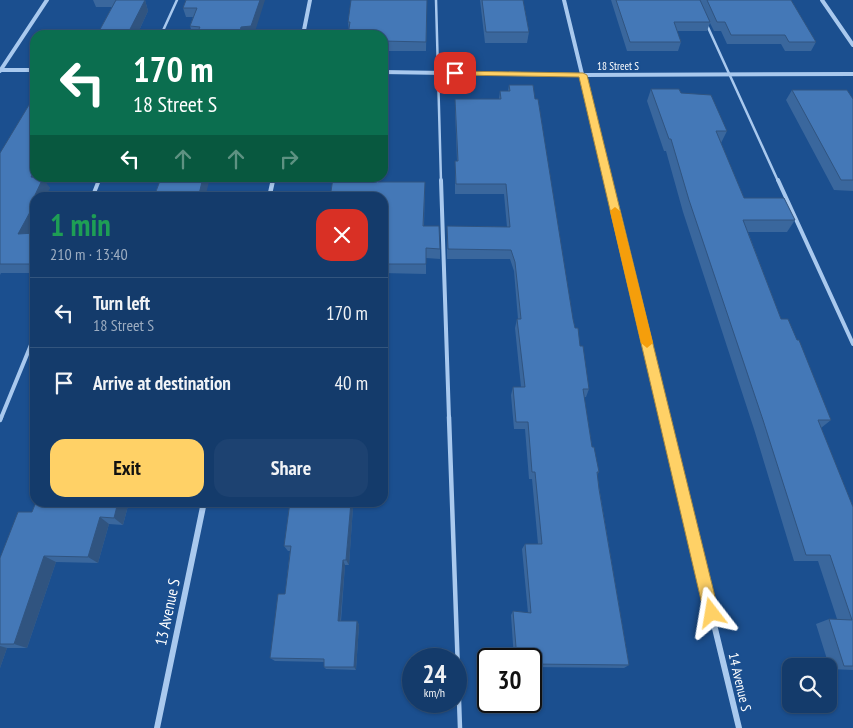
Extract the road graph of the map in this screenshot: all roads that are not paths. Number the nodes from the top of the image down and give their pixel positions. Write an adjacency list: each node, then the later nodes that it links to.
1 (47, 0): 12 (street)
2 (177, 0): 8 (lane)
3 (310, 0): 9 (street)
4 (436, 0): 16 (lane)
5 (564, 0): 18 (street, 14 Avenue S)
6 (822, 0): 10 (street)
7 (704, 17): 19 (lane)
8 (163, 30)
9 (304, 30)
10 (853, 45)
11 (0, 59): 12 (street)
12 (8, 59): 14 (street)
13 (30, 70): 14 (street)
14 (0, 71)
15 (388, 72): 16 (street, 18 Street S)
16 (436, 73): 18 (street, 18 Street S); 25 (lane)
17 (853, 74): 19 (street, 18 Street S)
18 (583, 75): 19 (street, 18 Street S); 26 (street, 14 Avenue S)
19 (730, 75): 20 (lane)
20 (853, 344)
21 (30, 347): 22 (lane)
22 (0, 420)
23 (203, 507): 24 (street, 13 Avenue S)
24 (157, 728)
25 (460, 728)
26 (739, 728)

